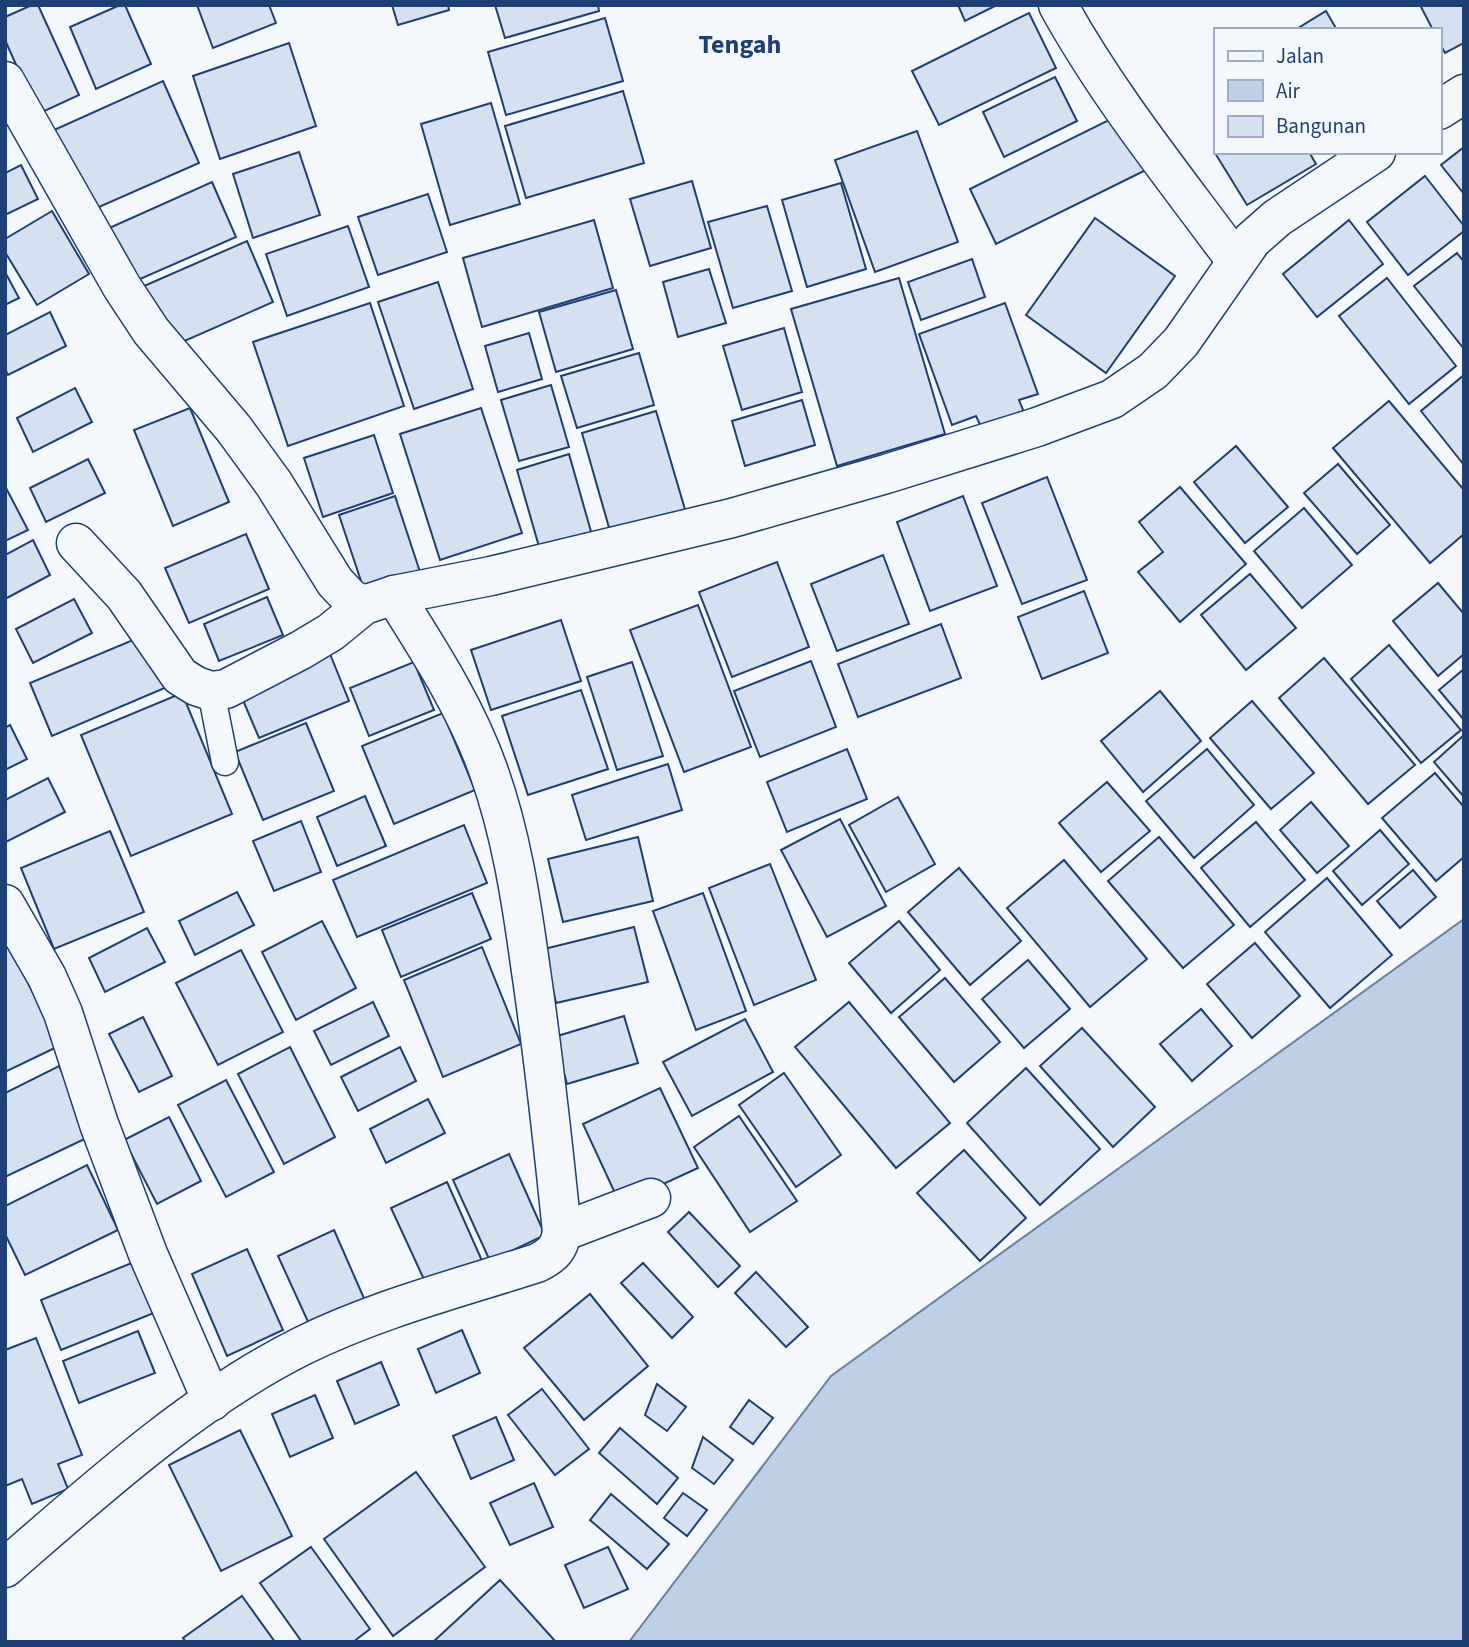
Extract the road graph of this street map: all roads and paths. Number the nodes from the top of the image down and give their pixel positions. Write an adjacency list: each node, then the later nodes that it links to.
1 (1058, 5): 6 (street)
2 (5, 81): 8 (street)
3 (1464, 94): 4 (street)
4 (1441, 109)
5 (1373, 154): 6 (street)
6 (1236, 261): 8 (street)
7 (76, 543): 9 (street)
8 (379, 600): 9 (street); 13 (street)
9 (211, 691): 10 (lane)
10 (225, 762)
11 (5, 904): 14 (street)
12 (651, 1198): 13 (street)
13 (562, 1232): 14 (street)
14 (212, 1401): 15 (street)
15 (5, 1568)

